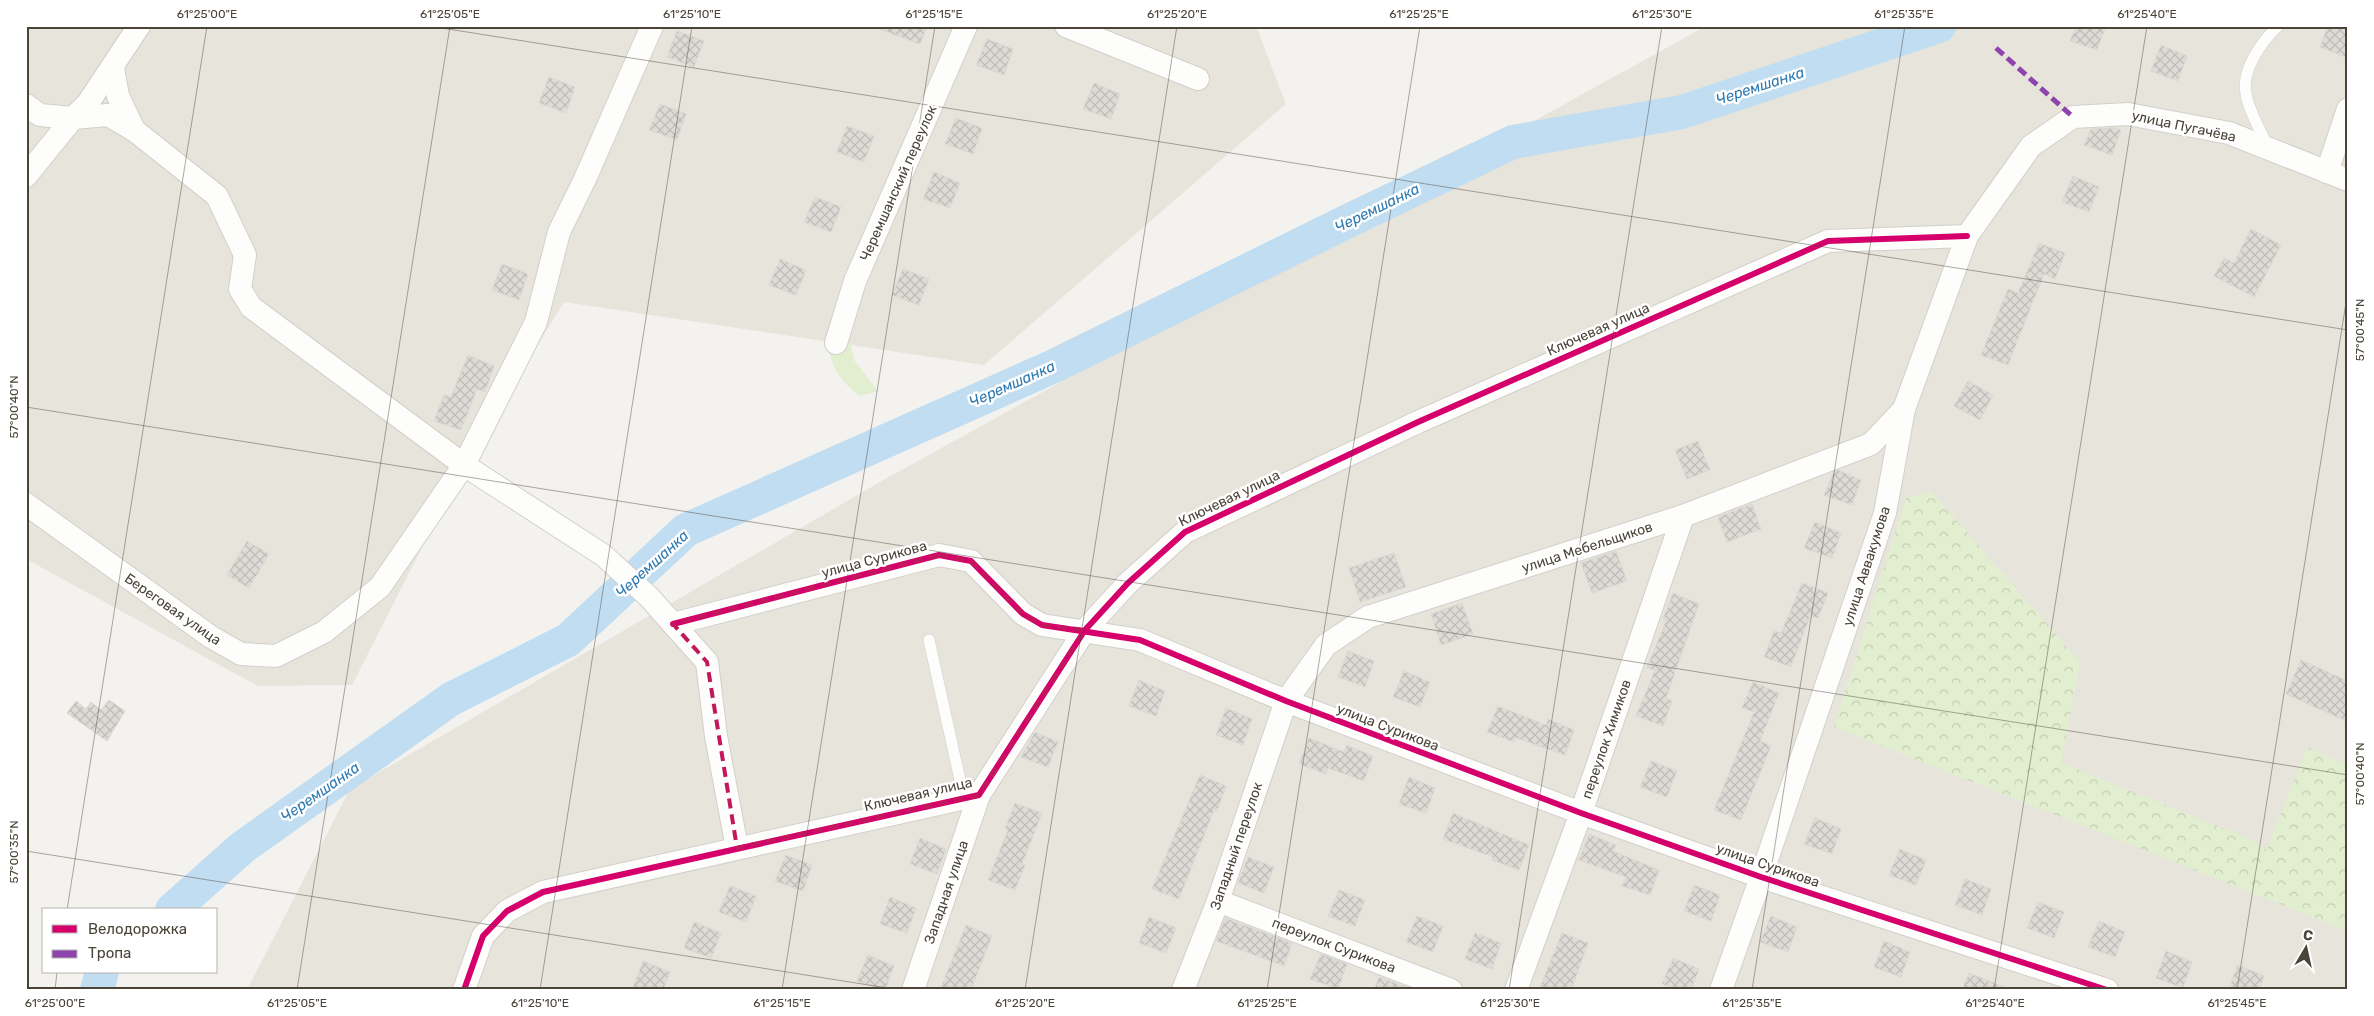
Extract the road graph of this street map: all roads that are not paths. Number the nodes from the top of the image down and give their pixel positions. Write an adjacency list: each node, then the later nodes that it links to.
1 (139, 26): 6 (street)
2 (652, 26): 20 (street, Береговая улица)
3 (966, 26): 18 (street, Черемшанский переулок)
4 (1066, 26): 7 (street)
5 (2278, 26): 13 (lane)
6 (113, 68): 11 (street); 12 (street)
7 (1198, 79)
8 (26, 105): 11 (street)
9 (2348, 109): 14 (street)
10 (2073, 116): 13 (street, улица Пугачёва); 17 (street, улица Аввакумова)
11 (74, 118): 12 (street); 15 (street)
12 (134, 130): 20 (street)
13 (2269, 149): 14 (street, улица Пугачёва)
14 (2326, 172): 16 (street, улица Пугачёва)
15 (26, 176)
16 (2348, 180)
17 (1967, 236): 19 (street, улица Аввакумова); 24 (street, Ключевая улица)
18 (836, 343)
19 (1904, 409): 22 (street, улица Мебельщиков); 30 (street, улица Аввакумова)
20 (464, 465): 21 (street, Береговая улица); 23 (street)
21 (26, 504)
22 (1683, 516): 26 (street, улица Мебельщиков); 28 (street, переулок Химиков)
23 (673, 624): 24 (street, улица Сурикова); 29 (street)
24 (1085, 630): 26 (street, улица Сурикова); 27 (street, Ключевая улица)
25 (929, 640): 27 (lane)
26 (1286, 701): 28 (street, улица Сурикова); 31 (street, Западный переулок)
27 (971, 797): 29 (street, Ключевая улица); 34 (street, Западная улица)
28 (1581, 813): 30 (street, улица Сурикова); 37 (street, переулок Химиков)
29 (737, 848): 33 (street, Ключевая улица)
30 (1762, 877): 32 (street, улица Сурикова); 38 (street, улица Аввакумова)
31 (1218, 901): 35 (street, Западный переулок); 36 (street, переулок Сурикова)
32 (2098, 988)
33 (464, 990)
34 (913, 990)
35 (1183, 990)
36 (1451, 990)
37 (1516, 990)
38 (1721, 990)

